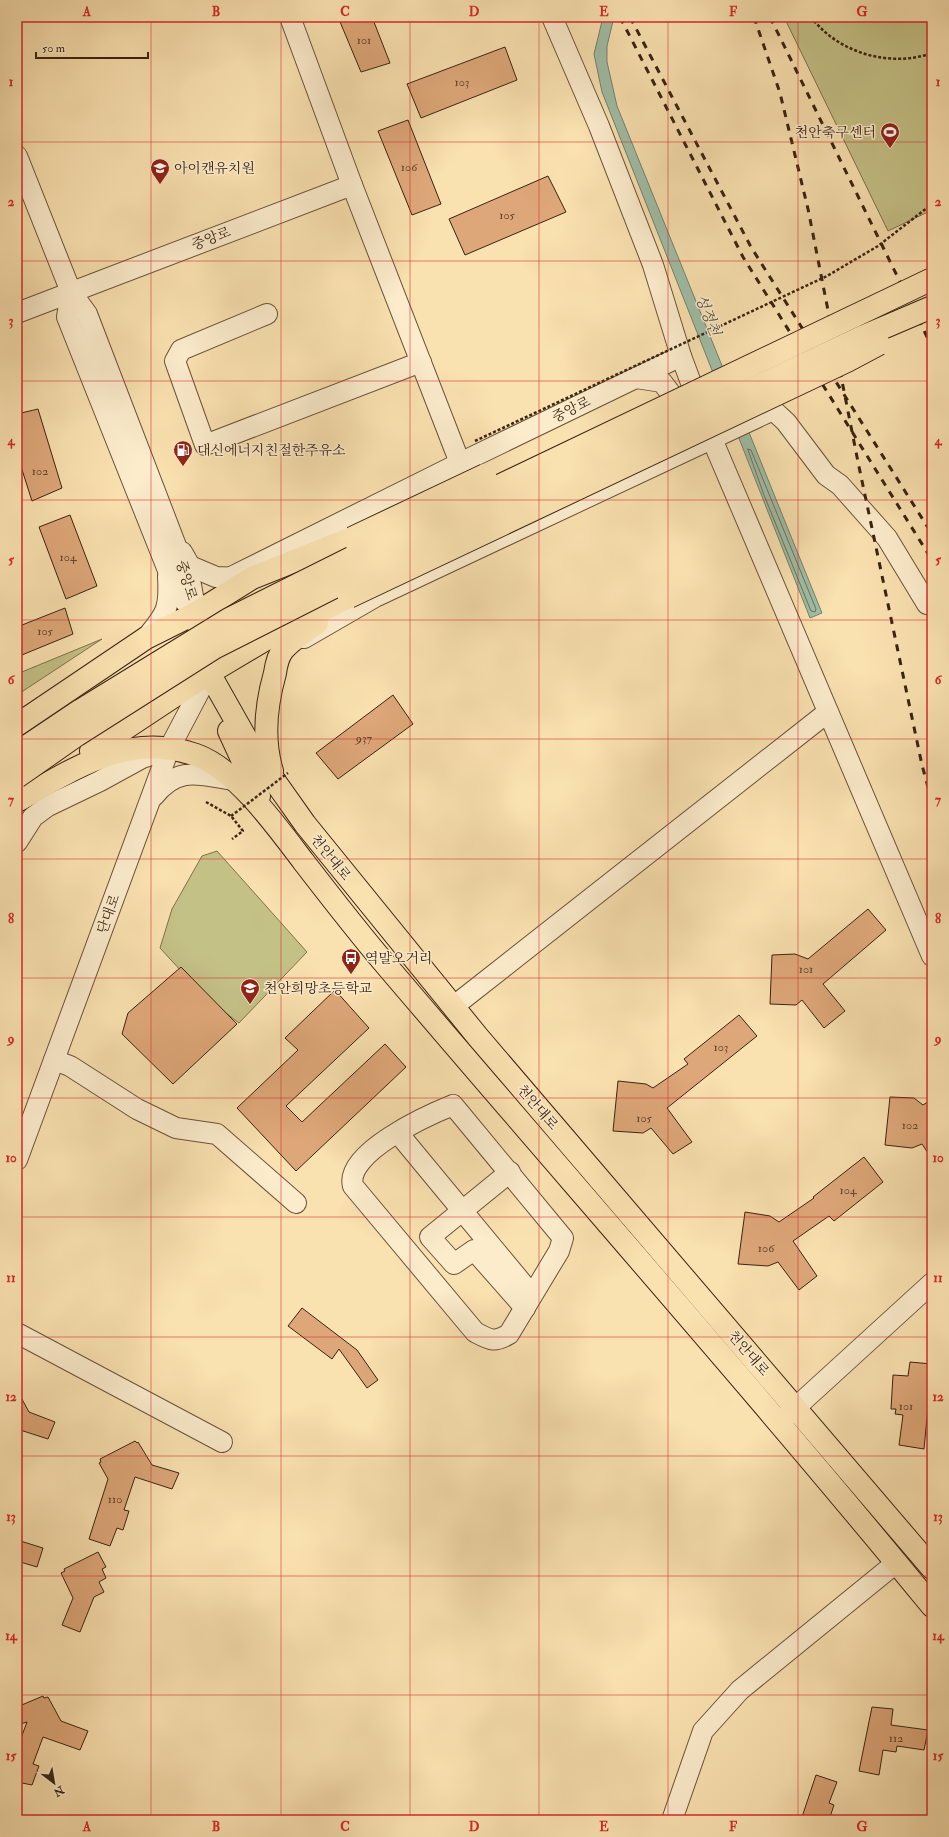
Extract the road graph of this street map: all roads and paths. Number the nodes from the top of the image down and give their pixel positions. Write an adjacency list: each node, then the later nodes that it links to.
1 (290, 17): 6 (street)
2 (552, 17): 15 (street)
3 (812, 17): 4 (path)
4 (932, 53)
5 (17, 156): 10 (street, 중앙로)
6 (352, 185): 10 (street, 중앙로); 16 (street)
7 (932, 204): 20 (path, bridge)
8 (932, 266): 26 (main road, bridge)
9 (932, 279): 36 (main road, bridge)
10 (71, 292): 12 (street); 23 (street, 중앙로); 24 (street, 중앙로)
11 (932, 307): 37 (main road, bridge)
12 (17, 313)
13 (267, 314): 16 (street)
14 (932, 315): 27 (main road, bridge)
15 (681, 356): 17 (street, 중앙로); 19 (street)
16 (421, 362): 22 (street)
17 (636, 378): 18 (street); 22 (street, 중앙로)
18 (683, 410): 19 (street); 21 (street)
19 (712, 438): 21 (street); 28 (street); 33 (street)
20 (475, 441)
21 (672, 458): 31 (street)
22 (460, 463): 25 (street, 중앙로)
23 (171, 534): 25 (street); 29 (street, 중앙로)
24 (168, 568): 29 (street, 중앙로); 30 (street)
25 (229, 578): 26 (street)
26 (252, 578): 29 (main road)
27 (349, 597): 31 (main road); 32 (main road)
28 (927, 604)
29 (196, 613): 30 (main road); 32 (main road, 천안대로)
30 (146, 638): 34 (main road)
31 (283, 650): 38 (main road)
32 (209, 674): 35 (street, 단대로); 38 (main road, 천안대로); 41 (main road); 44 (main road)
33 (828, 712): 47 (street); 48 (street)
34 (17, 725)
35 (169, 749): 39 (main road); 40 (street, 단대로); 41 (main road); 46 (street)
36 (17, 753)
37 (17, 777)
38 (282, 778): 43 (path, bridge); 48 (main road, 천안대로)
39 (234, 780): 40 (street); 44 (main road)
40 (150, 800): 49 (street, 단대로)
41 (17, 801)
42 (206, 802): 43 (path)
43 (231, 816): 45 (path)
44 (270, 817): 59 (main road, 천안대로)
45 (232, 839)
46 (17, 842)
47 (932, 956)
48 (454, 1006): 58 (main road, 천안대로)
49 (54, 1060): 51 (street, 단대로); 53 (street)
50 (398, 1133): 52 (street); 54 (street); 56 (street)
51 (17, 1160)
52 (510, 1172): 54 (street); 56 (street)
53 (296, 1203)
54 (462, 1211): 56 (street); 56 (street)
55 (932, 1283): 58 (street)
56 (532, 1303)
57 (17, 1333): 60 (street)
58 (795, 1407): 59 (street); 62 (main road, 천안대로)
59 (778, 1423): 61 (main road, 천안대로)
60 (222, 1442)
61 (896, 1563): 63 (main road, 천안대로); 64 (street)
62 (932, 1568)
63 (932, 1606)
64 (672, 1820)

